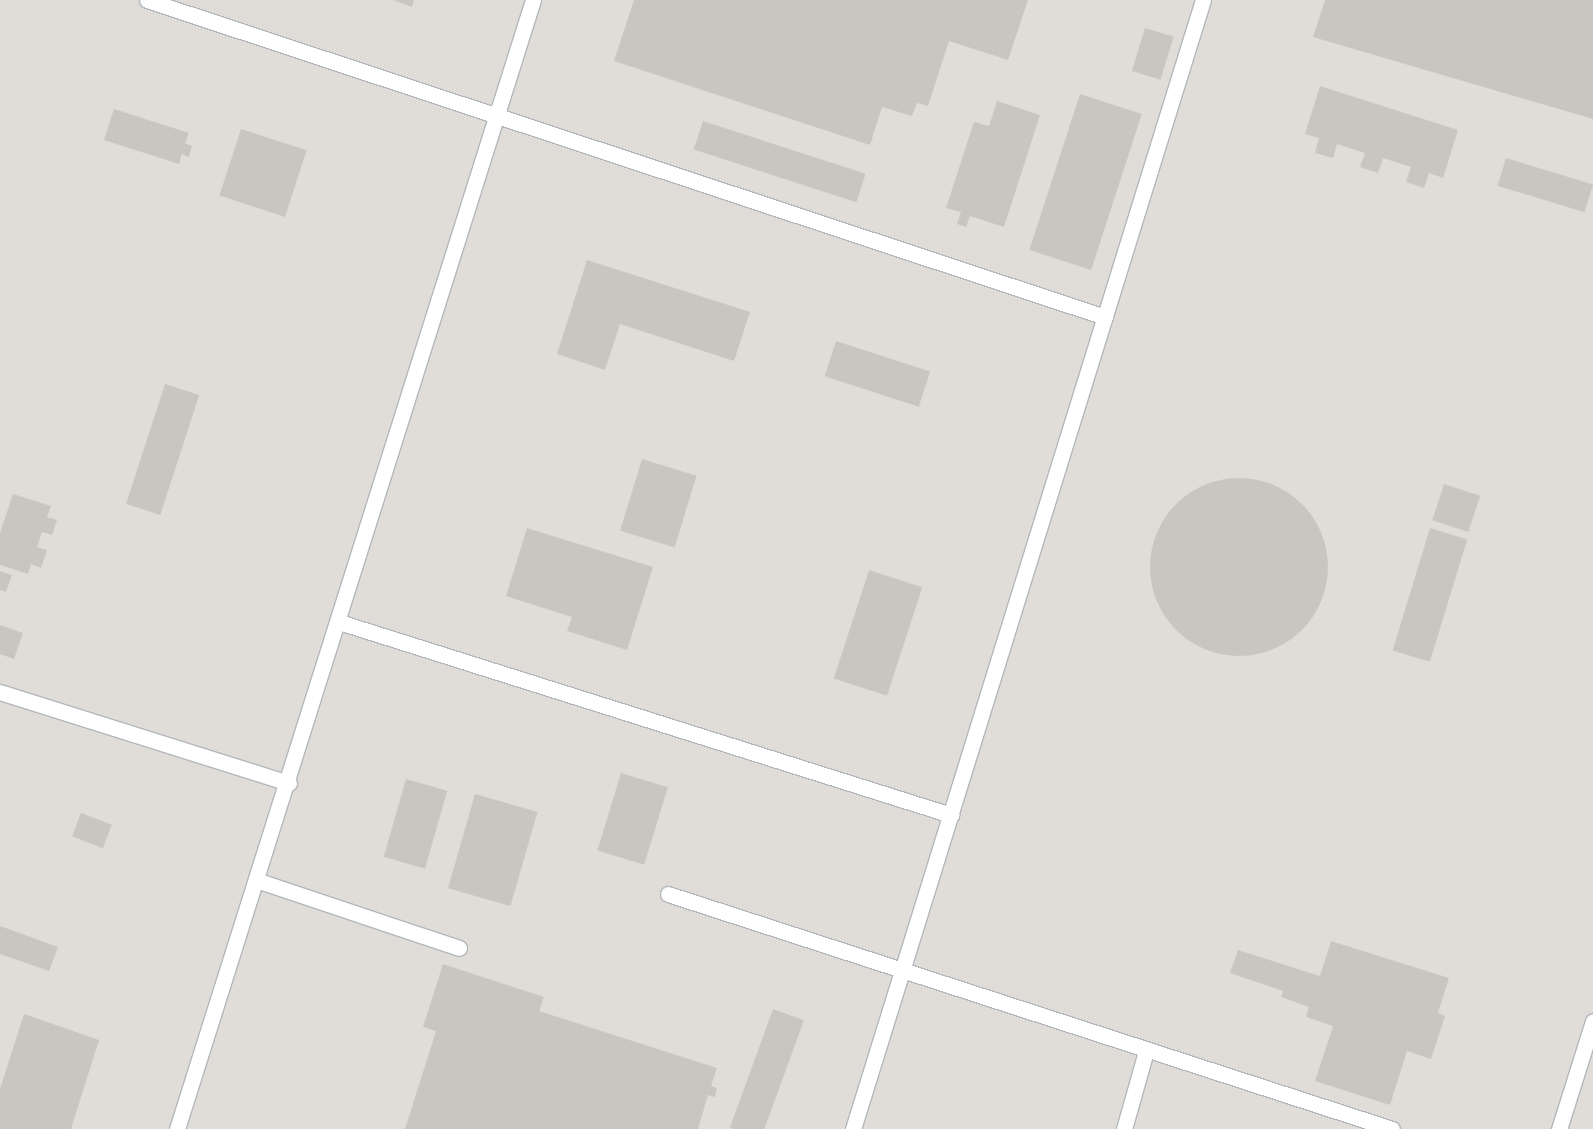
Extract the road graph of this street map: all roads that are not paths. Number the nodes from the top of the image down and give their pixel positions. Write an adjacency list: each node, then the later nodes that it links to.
1 (147, 0): 4 (lane)
2 (533, 0): 4 (lane)
3 (1202, 0): 5 (lane)
4 (498, 113): 5 (lane); 6 (lane)
5 (1105, 317): 9 (lane)
6 (339, 622): 8 (lane); 9 (lane)
7 (0, 692): 8 (lane)
8 (288, 783): 10 (lane)
9 (950, 815): 13 (lane)
10 (256, 880): 12 (lane); 16 (lane)
11 (668, 894): 13 (lane)
12 (459, 948)
13 (902, 970): 15 (lane); 17 (lane)
14 (1593, 1021): 20 (lane)
15 (1146, 1052): 18 (lane); 19 (lane)
16 (177, 1129)
17 (853, 1129)
18 (1124, 1129)
19 (1392, 1129)
20 (1559, 1129)

